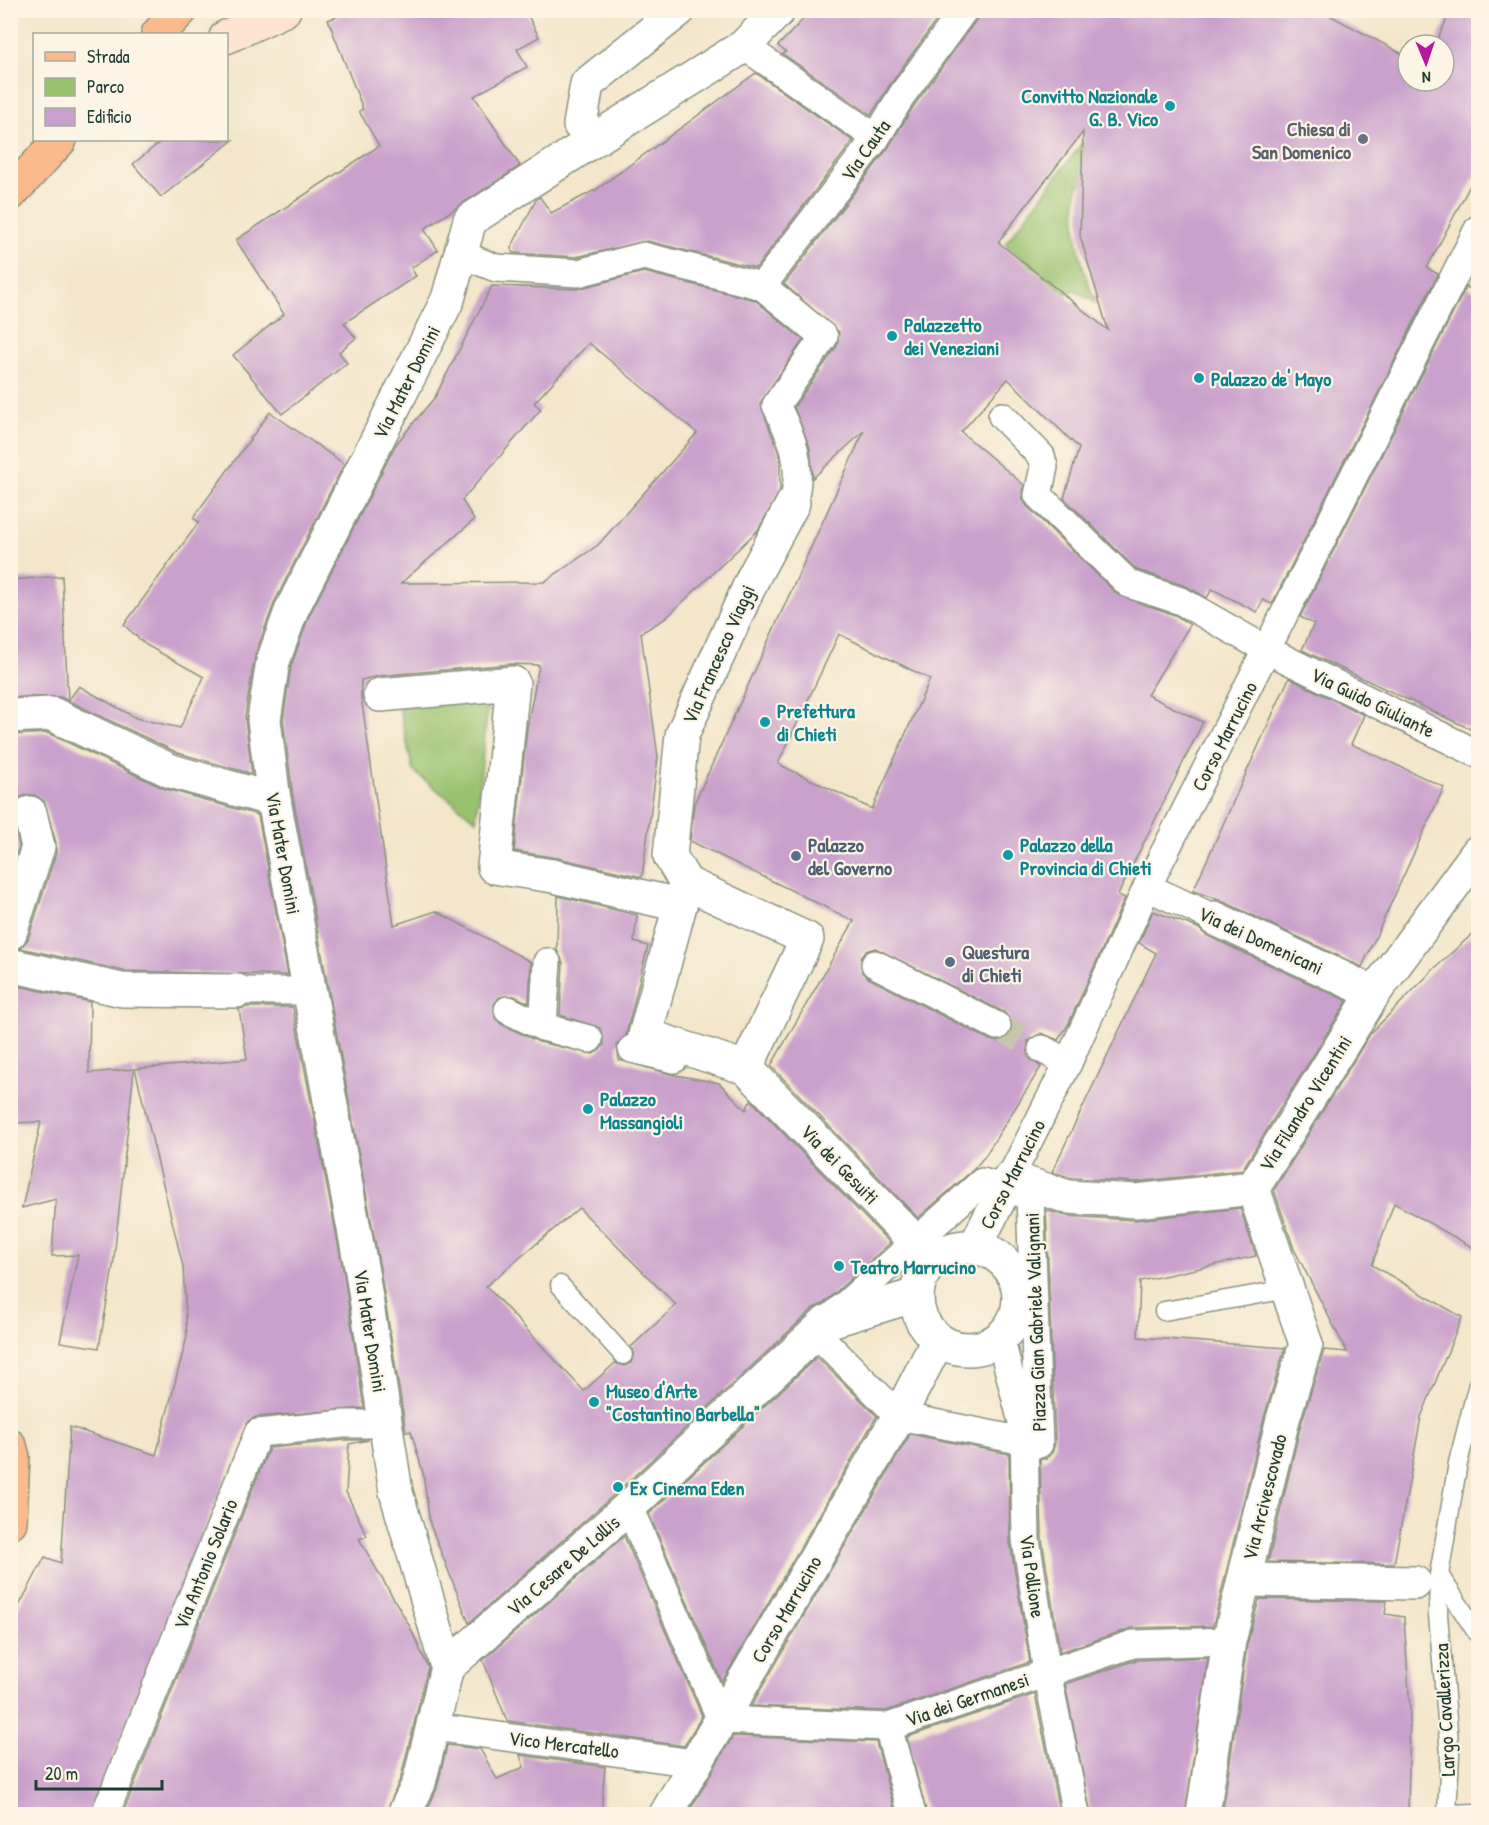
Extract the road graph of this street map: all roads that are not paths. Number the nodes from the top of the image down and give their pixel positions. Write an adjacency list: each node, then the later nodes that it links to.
1 (181, 10): 6 (main road)
2 (284, 10): 7 (main road)
3 (679, 10): 9 (street)
4 (779, 10): 8 (street, Via Mater Domini)
5 (964, 10): 10 (street, Via Cauta)
6 (159, 33)
7 (228, 37)
8 (744, 46): 9 (street, Via Mater Domini); 10 (street)
9 (597, 138): 14 (street, Via Mater Domini)
10 (876, 138): 15 (street, Via Cauta)
11 (59, 141): 12 (main road)
12 (10, 194)
13 (1479, 229): 18 (street, Corso Marrucino)
14 (460, 254): 15 (street); 22 (street, Via Mater Domini)
15 (762, 286): 17 (street)
16 (1002, 416): 18 (street, Via Guido Giuliante)
17 (793, 503): 26 (street, Via Francesco Viaggi)
18 (1267, 650): 21 (street, Via Guido Giuliante); 25 (street, Corso Marrucino)
19 (380, 695): 26 (street)
20 (10, 716): 22 (street)
21 (1479, 754)
22 (274, 800): 33 (street, Via Mater Domini)
23 (30, 813): 28 (street)
24 (1479, 852): 34 (street, Via Filandro Vicentini)
25 (1147, 887): 27 (street, Via dei Domenicani); 40 (street, Corso Marrucino)
26 (683, 894): 38 (street); 41 (street)
27 (1214, 918): 34 (street, Via dei Domenicani)
28 (10, 933)
29 (547, 962): 37 (street)
30 (876, 964): 36 (street)
31 (10, 965): 32 (street)
32 (237, 991): 33 (street)
33 (309, 991): 56 (street, Via Mater Domini)
34 (1374, 993): 43 (street, Via Filandro Vicentini)
35 (508, 1010): 37 (street)
36 (997, 1026)
37 (543, 1027): 38 (street)
38 (639, 1042): 41 (street)
39 (1042, 1049): 40 (street)
40 (1068, 1063): 42 (street, Corso Marrucino)
41 (746, 1068): 45 (street, Via dei Gesuiti)
42 (1007, 1183): 43 (street, Via Filandro Vicentini); 44 (street, Corso Marrucino); 45 (street, Piazza Gian Gabriele Valignani); 57 (street, Piazza Gian Gabriele Valignani)
43 (1253, 1188): 47 (street, Via Arcivescovado)
44 (975, 1247): 45 (street, Piazza Gian Gabriele Valignani); 51 (street, Piazza Gian Gabriele Valignani)
45 (924, 1251): 48 (street, Piazza Gian Gabriele Valignani); 50 (street, Piazza Gian Gabriele Valignani)
46 (560, 1285): 53 (lane)
47 (1287, 1289): 49 (lane); 62 (street, Via Arcivescovado)
48 (916, 1295): 50 (street, Via Cesare De Lollis); 52 (street)
49 (1164, 1311)
50 (815, 1332): 55 (street); 59 (street, Via Cesare De Lollis)
51 (1000, 1337): 52 (street, Piazza Gian Gabriele Valignani); 57 (street, Via Pollione)
52 (938, 1340): 55 (street, Corso Marrucino)
53 (623, 1355)
54 (1479, 1384): 61 (lane, Largo Cavallerizza)
55 (899, 1416): 57 (street, Piazza Gian Gabriele Valignani); 67 (street, Corso Marrucino)
56 (385, 1424): 65 (street, Via Mater Domini); 72 (street, Via Antonio Solario)
57 (1024, 1441): 66 (street, Via Pollione)
58 (10, 1446): 60 (main road)
59 (628, 1507): 65 (street, Via Cesare De Lollis); 67 (street)
60 (10, 1522)
61 (1427, 1579): 62 (street); 63 (lane, Largo Cavallerizza); 71 (lane, Largo Cavallerizza)
62 (1244, 1580): 64 (street, Via Arcivescovado)
63 (1479, 1634)
64 (1229, 1641): 66 (street, Via dei Germanesi); 77 (street, Via Arcivescovado)
65 (447, 1667): 68 (street)
66 (1047, 1672): 69 (street, Via dei Germanesi); 76 (street, Via Pollione)
67 (721, 1720): 69 (street, Via dei Germanesi); 70 (street, Corso Marrucino)
68 (433, 1727): 70 (street, Vico Mercatello); 73 (street)
69 (888, 1727): 75 (street, Via dei Germanesi)
70 (694, 1763): 74 (street, Corso Marrucino)
71 (1479, 1813)
72 (105, 1815)
73 (404, 1815)
74 (666, 1815)
75 (912, 1815)
76 (1077, 1815)
77 (1203, 1815)

